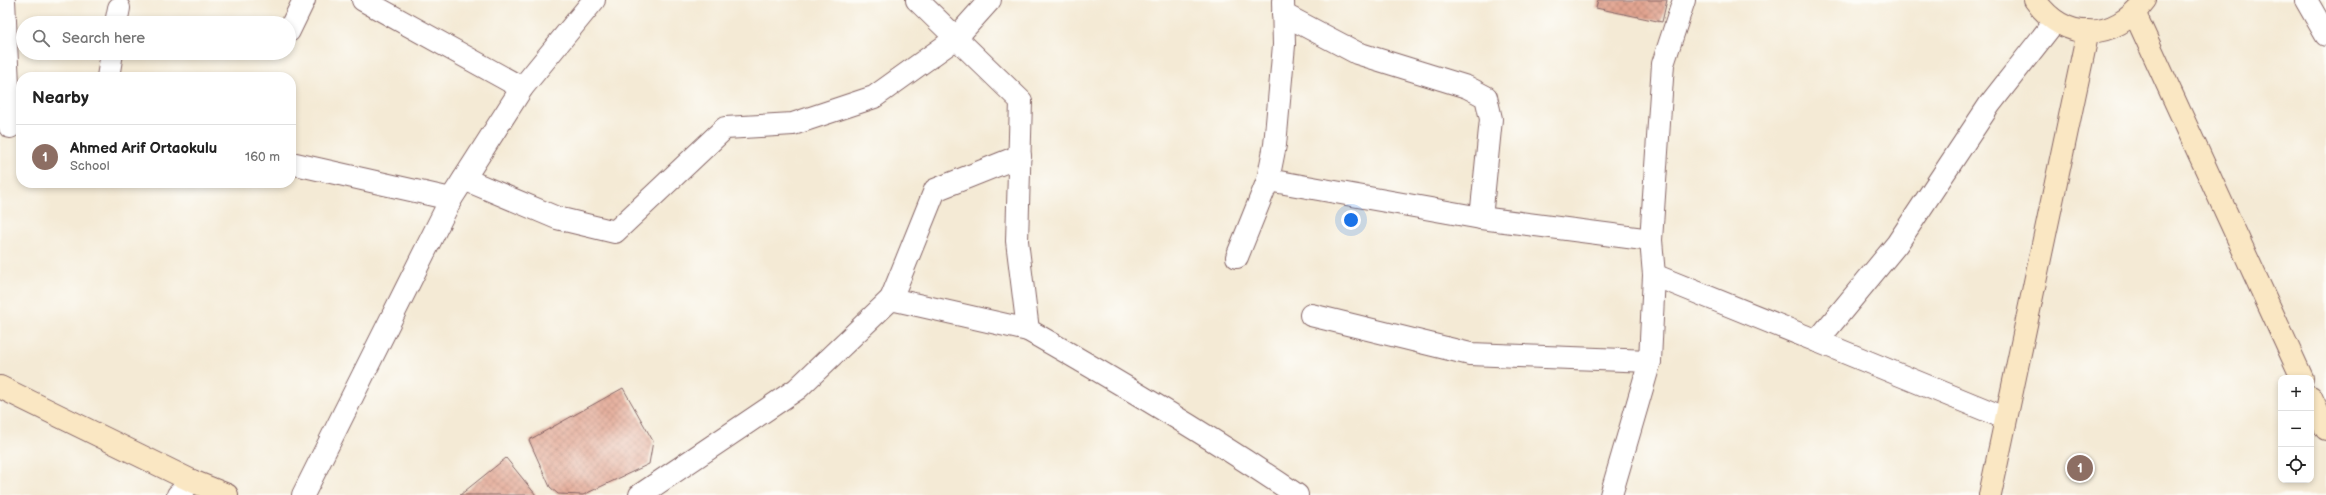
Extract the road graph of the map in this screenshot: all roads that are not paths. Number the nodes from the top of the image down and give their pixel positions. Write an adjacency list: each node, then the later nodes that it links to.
1 (4, 0): 20 (street)
2 (304, 0): 12 (street)
3 (363, 0): 19 (street)
4 (594, 0): 19 (street)
5 (916, 0): 16 (street)
6 (990, 0): 16 (street)
7 (1684, 0): 27 (street)
8 (2035, 0): 13 (street)
9 (2306, 0): 15 (street)
10 (1283, 7): 24 (street); 26 (street)
11 (2140, 7): 14 (street); 35 (street)
12 (296, 17)
13 (2055, 21): 14 (street); 33 (street)
14 (2088, 31): 38 (street)
15 (2326, 35)
16 (955, 39): 21 (street); 23 (street)
17 (111, 60): 18 (street)
18 (109, 72)
19 (522, 88): 23 (street)
20 (10, 127)
21 (1020, 156): 30 (street); 32 (street)
22 (296, 164): 25 (street)
23 (464, 179): 25 (street)
24 (1268, 180): 26 (street); 28 (street)
25 (451, 199): 42 (street)
26 (1481, 218): 27 (street)
27 (1651, 240): 29 (street)
28 (1237, 257)
29 (1654, 275): 33 (street); 34 (street)
30 (891, 299): 32 (street); 43 (street)
31 (1311, 315): 34 (street)
32 (1028, 330): 44 (street)
33 (1817, 341): 38 (street)
34 (1650, 361): 45 (street)
35 (2301, 375)
36 (0, 387): 40 (street)
37 (2314, 404): 39 (street)
38 (2005, 418): 46 (street)
39 (2326, 430)
40 (185, 488): 41 (street)
41 (227, 495)
42 (303, 495)
43 (640, 495)
44 (1297, 495)
45 (1611, 495)
46 (1990, 495)

